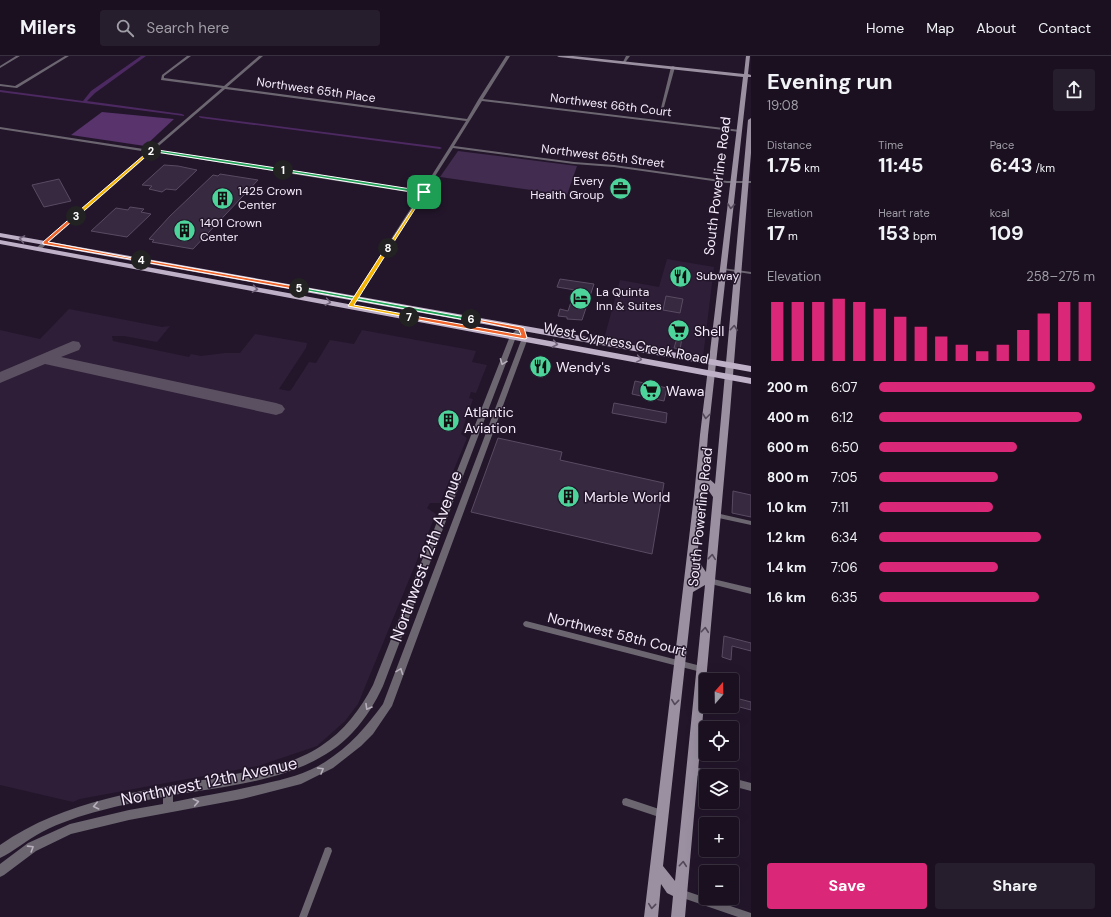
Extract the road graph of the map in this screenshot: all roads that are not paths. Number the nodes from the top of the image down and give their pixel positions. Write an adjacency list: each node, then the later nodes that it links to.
1 (18, 56): 10 (street)
2 (67, 56): 13 (street)
3 (189, 56): 14 (street, Northwest 65th Place)
4 (261, 56): 14 (street)
5 (508, 56): 15 (street)
6 (559, 56): 9 (main road)
7 (590, 56): 9 (main road)
8 (748, 56): 12 (main road, South Powerline Road)
9 (626, 59): 11 (main road); 12 (main road)
10 (0, 67)
11 (673, 67): 12 (main road); 16 (street)
12 (748, 74): 20 (main road, South Powerline Road)
13 (0, 85)
14 (224, 88): 17 (street, Northwest 65th Place); 22 (street)
15 (480, 100): 17 (street); 20 (street, Northwest 66th Court)
16 (662, 107)
17 (468, 120): 21 (street)
18 (751, 120): 24 (main road, South Powerline Road)
19 (0, 128): 22 (street)
20 (740, 131): 23 (main road, South Powerline Road)
21 (452, 147): 23 (street, Northwest 65th Street); 25 (street)
22 (151, 150): 25 (street); 28 (street)
23 (734, 182): 24 (street, Northwest 65th Street); 32 (main road, South Powerline Road, one-way to 32)
24 (748, 182): 33 (main road, South Powerline Road)
25 (424, 192): 35 (street)
26 (0, 235): 28 (main road, West Cypress Creek Road, one-way to 26)
27 (0, 242): 29 (main road, West Cypress Creek Road)
28 (45, 243): 29 (street); 30 (main road, West Cypress Creek Road)
29 (38, 249): 31 (main road, West Cypress Creek Road)
30 (153, 262): 31 (main road); 35 (main road, West Cypress Creek Road)
31 (128, 265): 36 (main road, West Cypress Creek Road, one-way to 36)
32 (724, 269): 33 (street); 40 (main road, South Powerline Road)
33 (737, 271): 34 (street); 41 (main road, South Powerline Road, one-way to 33)
34 (751, 273)
35 (355, 298): 36 (street); 37 (main road, West Cypress Creek Road)
36 (350, 306): 38 (main road, West Cypress Creek Road)
37 (521, 328): 38 (street); 39 (street); 40 (main road, West Cypress Creek Road)
38 (513, 336): 39 (main road, West Cypress Creek Road); 46 (street, Northwest 12th Avenue, one-way to 46)
39 (525, 338): 43 (main road, West Cypress Creek Road, one-way to 43); 47 (street, Northwest 12th Avenue)
40 (712, 363): 41 (main road, West Cypress Creek Road); 43 (main road, South Powerline Road)
41 (730, 366): 42 (main road, West Cypress Creek Road); 44 (main road, South Powerline Road)
42 (751, 369)
43 (711, 373): 44 (main road, West Cypress Creek Road); 48 (main road, South Powerline Road, one-way to 48)
44 (729, 377): 45 (main road, West Cypress Creek Road); 49 (main road, South Powerline Road)
45 (751, 381)
46 (476, 432): 47 (street); 57 (street, Northwest 12th Avenue)
47 (488, 435): 58 (street, Northwest 12th Avenue)
48 (700, 475): 49 (main road); 52 (main road, South Powerline Road)
49 (718, 497): 50 (main road, South Powerline Road)
50 (716, 515): 51 (street); 53 (main road, South Powerline Road, one-way to 50)
51 (751, 523)
52 (691, 561): 53 (main road); 54 (main road, South Powerline Road)
53 (709, 581): 54 (main road); 55 (street); 60 (main road, South Powerline Road, one-way to 53)
54 (688, 590): 59 (main road, South Powerline Road)
55 (751, 591)
56 (526, 624): 59 (street, Northwest 58th Court)
57 (394, 646): 58 (street); 65 (street, Northwest 12th Avenue, one-way to 65)
58 (409, 650): 67 (street, Northwest 12th Avenue, one-way to 58)
59 (679, 663): 60 (street, Northwest 58th Court); 68 (main road, South Powerline Road, one-way to 68)
60 (701, 669): 61 (main road, South Powerline Road)
61 (692, 770): 62 (street); 73 (main road, South Powerline Road, one-way to 61)
62 (699, 772)
63 (739, 784): 64 (street)
64 (751, 787)
65 (168, 792): 67 (street); 70 (street, Northwest 12th Avenue, one-way to 70)
66 (626, 802): 68 (street)
67 (168, 808): 72 (street, Northwest 12th Avenue, one-way to 67)
68 (662, 814): 71 (main road, South Powerline Road)
69 (328, 851): 74 (street)
70 (0, 852)
71 (656, 868): 73 (main road); 75 (main road, South Powerline Road, one-way to 75)
72 (0, 871)
73 (680, 894): 76 (main road, South Powerline Road); 77 (street)
74 (303, 917)
75 (651, 917)
76 (678, 917)
77 (751, 917)

